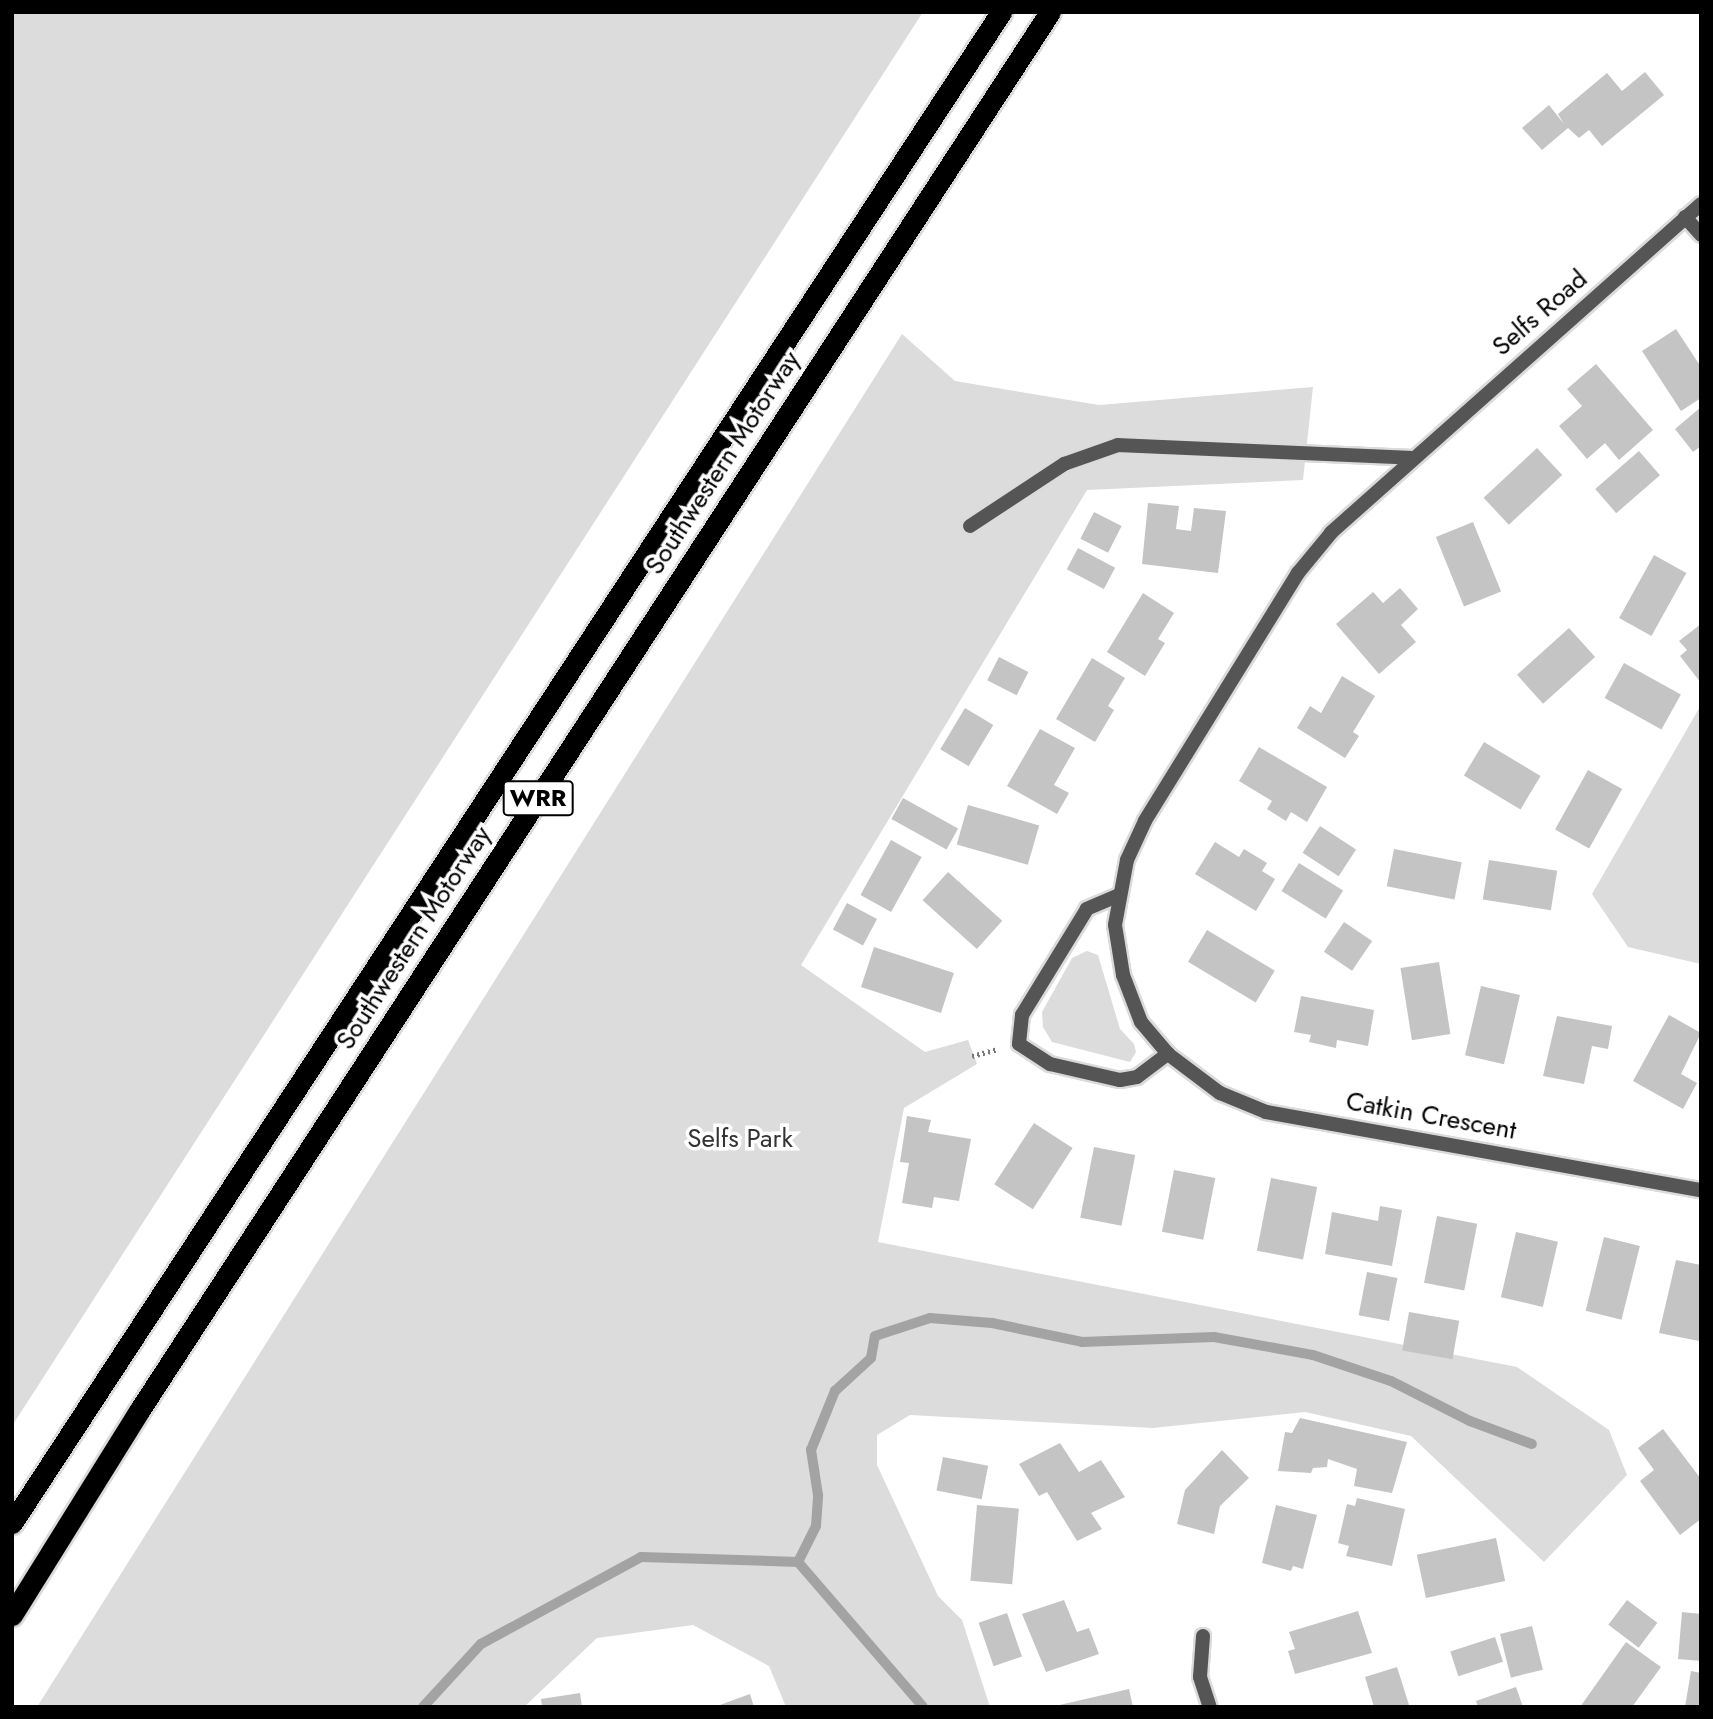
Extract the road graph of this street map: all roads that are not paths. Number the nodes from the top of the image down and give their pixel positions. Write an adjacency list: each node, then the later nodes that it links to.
1 (1000, 12): 11 (highway, Southwestern Motorway / WRR)
2 (1050, 12): 12 (highway, Southwestern Motorway / WRR)
3 (1701, 204): 4 (street, Selfs Road)
4 (1685, 217): 5 (street); 6 (street, Selfs Road)
5 (1701, 235)
6 (1412, 458): 7 (street); 8 (street, Catkin Crescent)
7 (970, 526)
8 (1117, 896): 9 (street, Catkin Crescent); 9 (street)
9 (1168, 1054): 10 (street, Catkin Crescent)
10 (1701, 1190)
11 (12, 1522)
12 (12, 1615)
13 (1203, 1636): 14 (street)
14 (1210, 1707)

